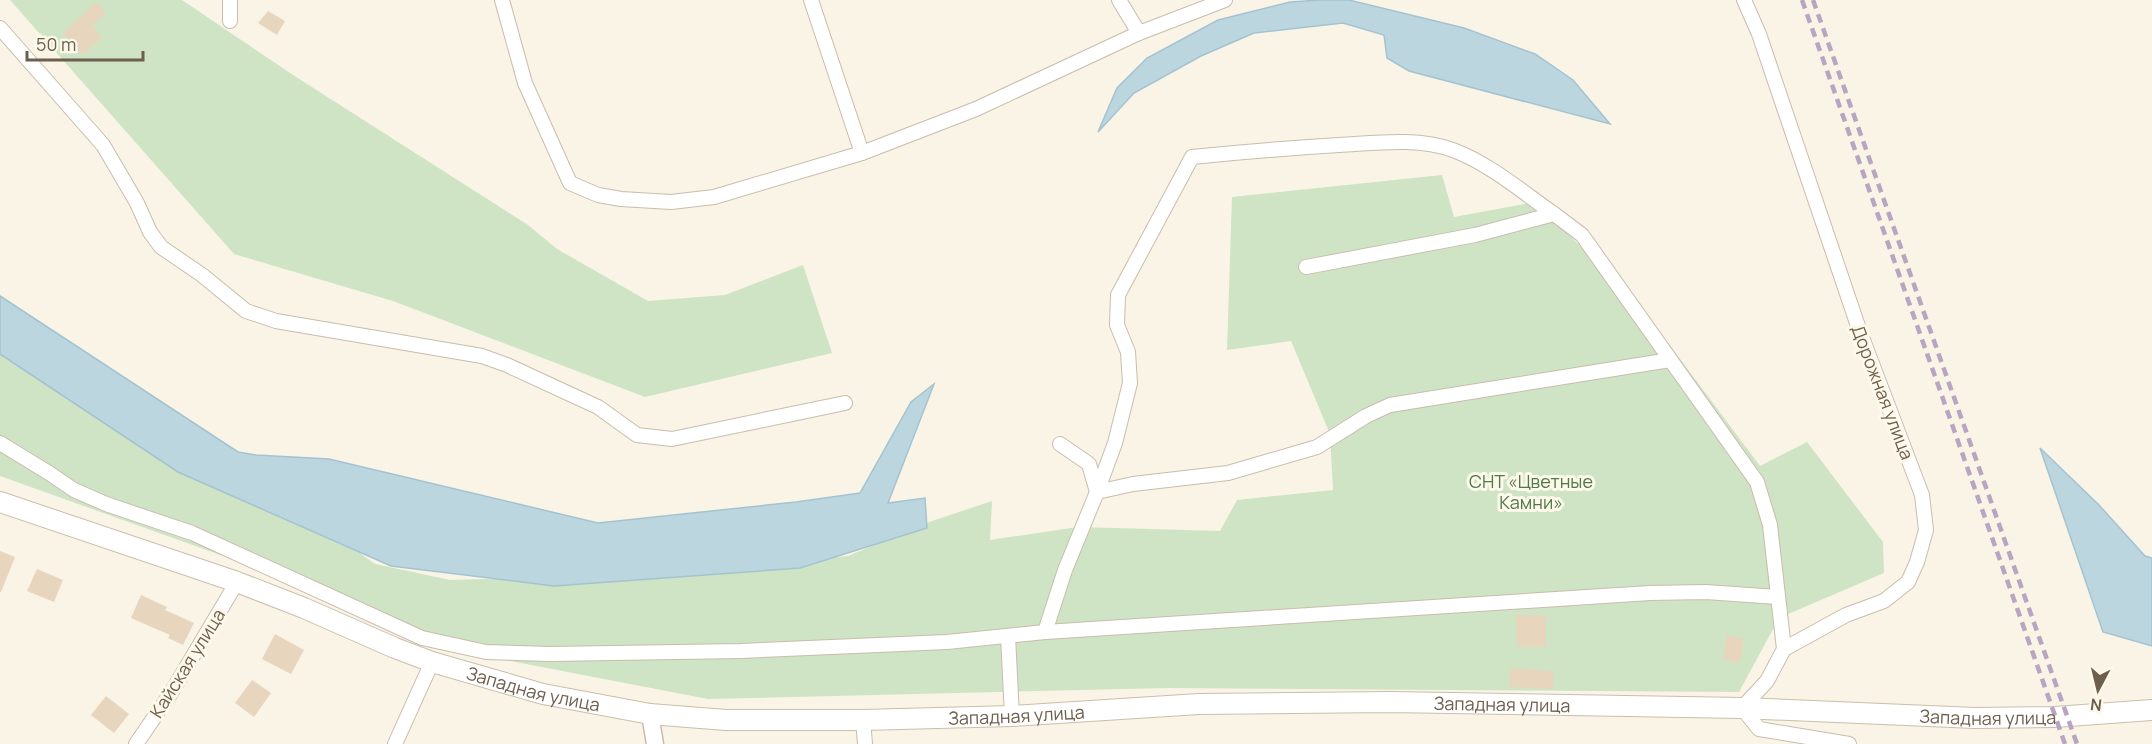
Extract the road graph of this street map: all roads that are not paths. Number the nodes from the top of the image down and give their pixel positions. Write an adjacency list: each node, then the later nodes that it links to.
1 (230, 0): 7 (street)
2 (502, 0): 10 (street)
3 (812, 0): 10 (street)
4 (1119, 0): 9 (street)
5 (1226, 0): 9 (street)
6 (1744, 0): 23 (street, Дорожная улица)
7 (230, 21)
8 (0, 27): 14 (street)
9 (1139, 33): 10 (street)
10 (862, 153)
11 (1554, 214): 12 (street); 13 (street); 17 (street)
12 (1306, 267)
13 (1670, 360): 17 (street); 20 (street)
14 (845, 403)
15 (0, 443): 22 (street)
16 (1060, 444): 17 (street)
17 (1097, 492): 21 (street)
18 (0, 502): 19 (main road, Западная улица)
19 (237, 582): 24 (main road, Западная улица); 30 (street, Кайская улица)
20 (1777, 597): 21 (street); 23 (street)
21 (1045, 632): 22 (street)
22 (1008, 636): 28 (street)
23 (1784, 649): 25 (street)
24 (432, 662): 27 (main road, Западная улица); 31 (street)
25 (1742, 708): 26 (main road, Западная улица); 28 (main road, Западная улица); 34 (street)
26 (2152, 710)
27 (650, 714): 29 (main road, Западная улица); 32 (street)
28 (1012, 716): 29 (main road, Западная улица)
29 (863, 720): 33 (street)
30 (136, 744)
31 (394, 744)
32 (655, 744)
33 (865, 744)
34 (1850, 744)

